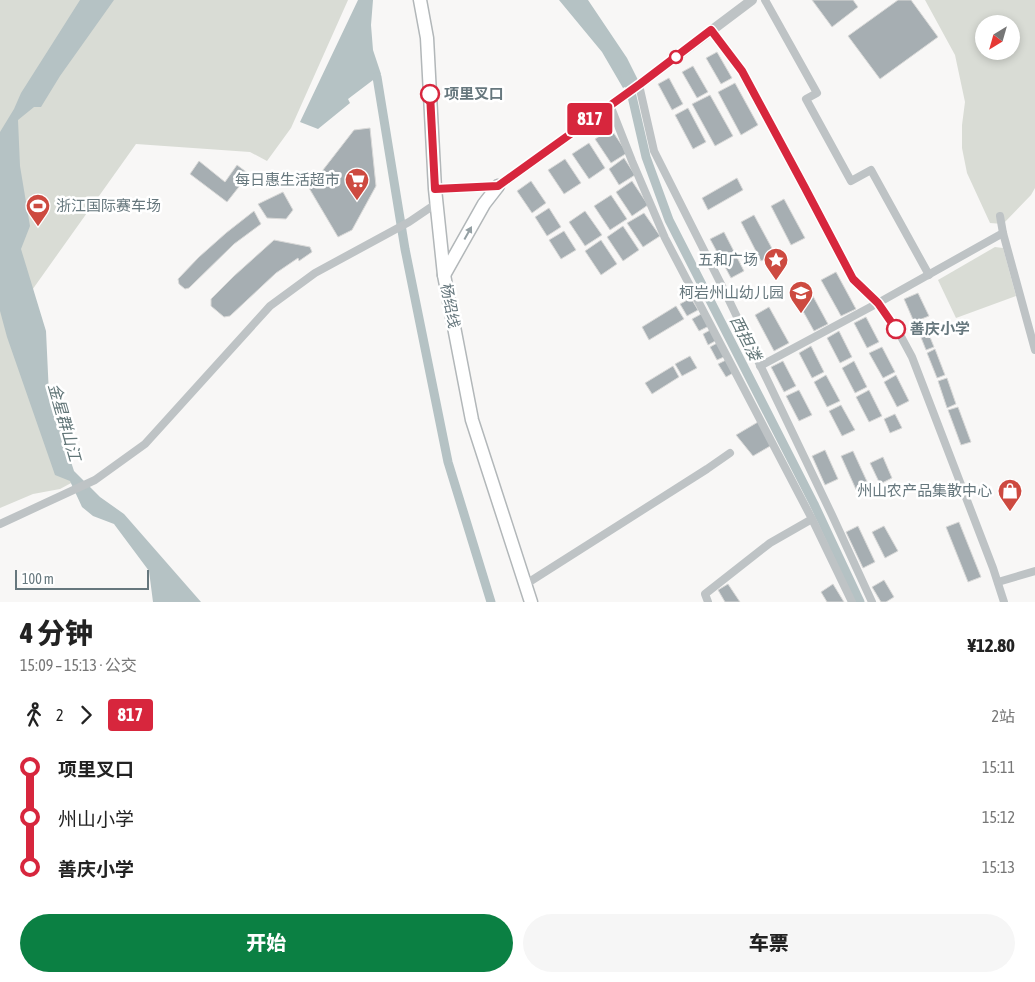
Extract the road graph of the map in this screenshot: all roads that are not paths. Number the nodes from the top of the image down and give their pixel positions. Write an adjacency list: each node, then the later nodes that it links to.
1 (420, 0): 8 (main road, 杨绍线)
2 (752, 0): 4 (street)
3 (766, 0): 13 (street)
4 (711, 30): 5 (street); 14 (street)
5 (640, 84): 6 (street); 16 (street)
6 (610, 104): 7 (street); 18 (street)
7 (498, 186): 8 (street); 12 (main road, one-way to 7)
8 (435, 189): 9 (main road, 杨绍线)
9 (437, 203): 12 (main road, 杨绍线); 19 (street)
10 (1000, 216): 11 (street)
11 (1003, 233): 13 (street); 15 (street)
12 (444, 275): 22 (main road, 杨绍线)
13 (929, 275): 14 (street)
14 (878, 303): 16 (street); 21 (street)
15 (1035, 350)
16 (760, 366): 26 (street)
17 (730, 453): 22 (street)
18 (812, 519): 24 (street); 25 (street)
19 (0, 524)
20 (1035, 571): 21 (street)
21 (998, 582): 27 (street)
22 (526, 584): 23 (main road, 杨绍线)
23 (531, 602)
24 (708, 602)
25 (852, 602)
26 (872, 602)
27 (1004, 602)

